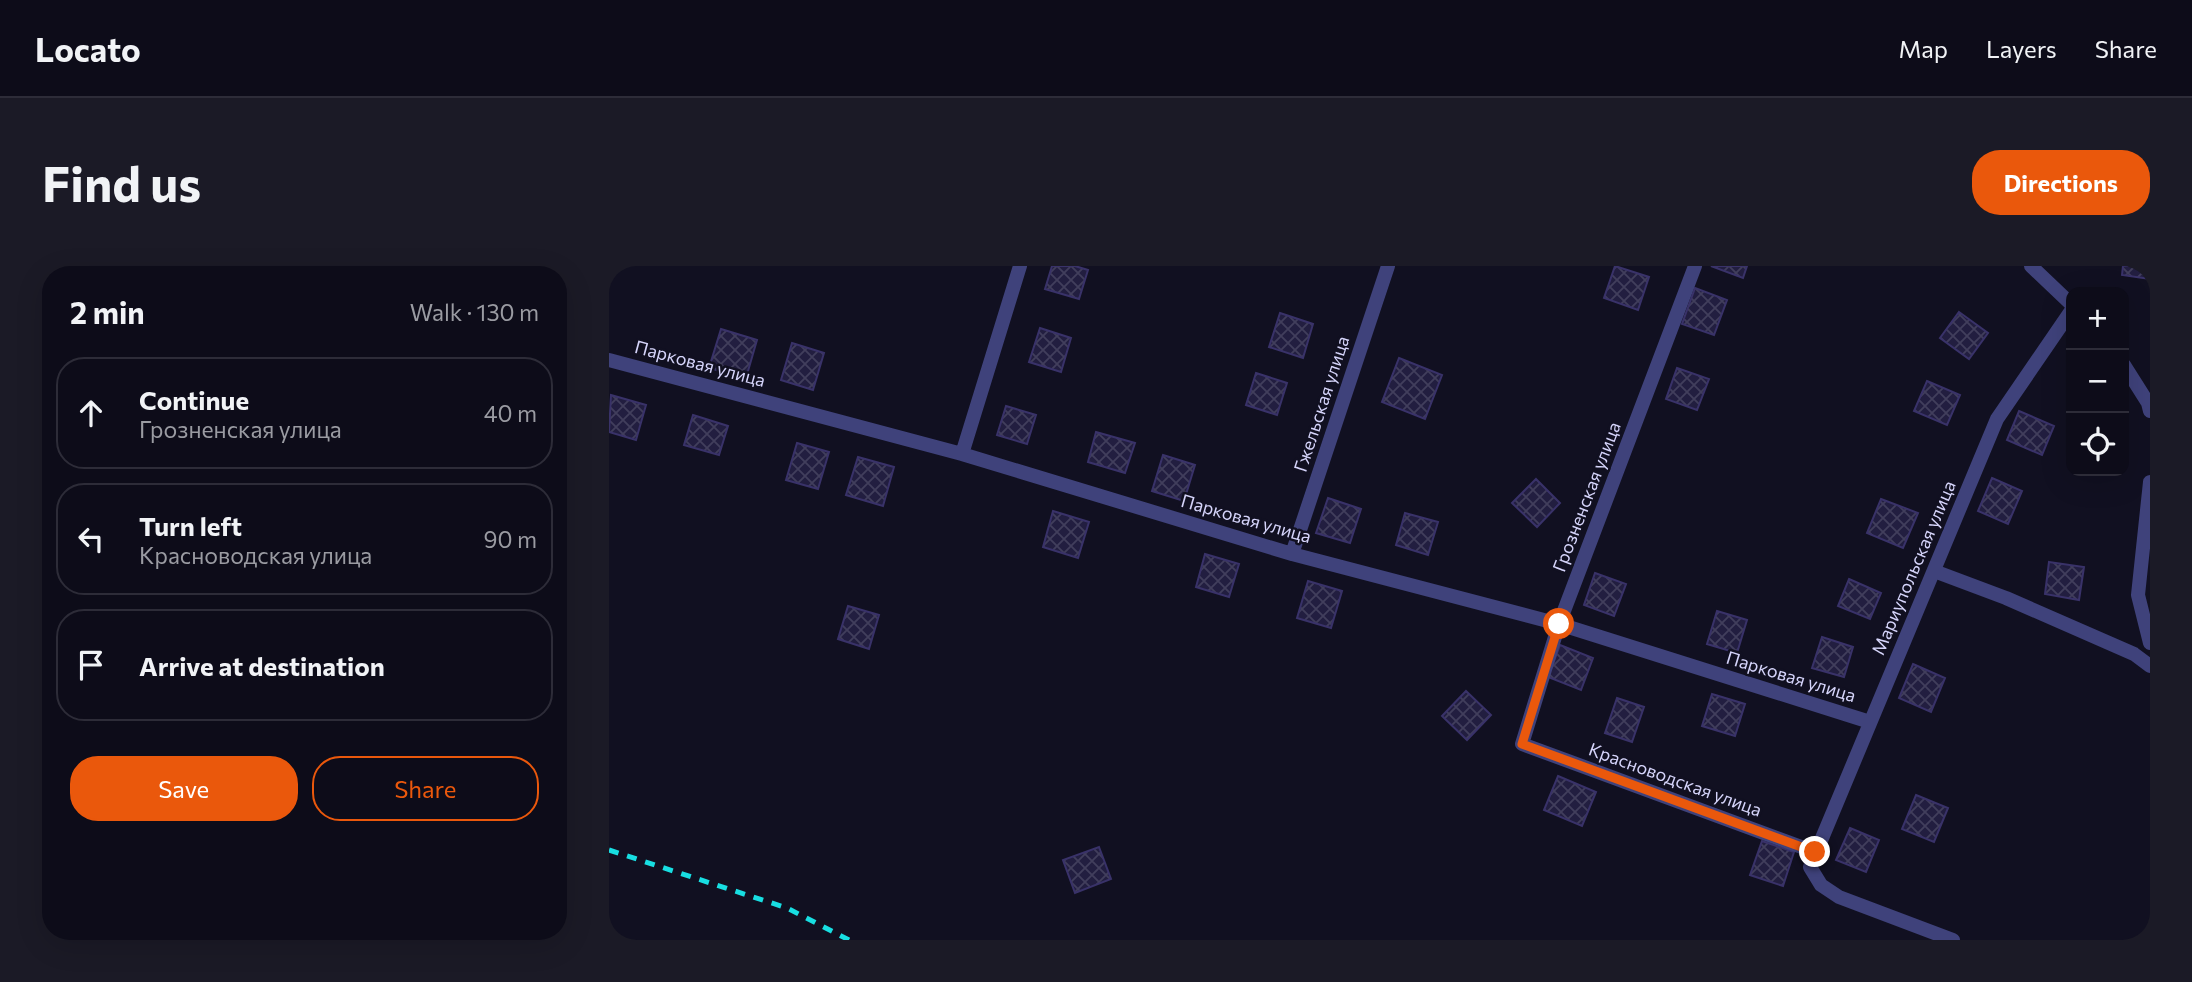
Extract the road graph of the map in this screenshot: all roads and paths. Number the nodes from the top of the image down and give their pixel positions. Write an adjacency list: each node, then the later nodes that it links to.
1 (1020, 266): 10 (street)
2 (1388, 266): 12 (street, Гжельская улица)
3 (1695, 266): 14 (street, Грозненская улица)
4 (2031, 266): 5 (street)
5 (2066, 299)
6 (2066, 318): 13 (street, Мариупольская улица)
7 (609, 360): 10 (street, Парковая улица)
8 (2129, 373): 9 (street)
9 (2149, 405)
10 (962, 454): 12 (street, Парковая улица)
11 (2150, 482): 15 (street)
12 (1292, 554): 14 (street, Парковая улица)
13 (1934, 571): 16 (street); 17 (street, Мариупольская улица)
14 (1559, 624): 17 (street, Парковая улица); 18 (street, Грозненская улица)
15 (2150, 643)
16 (2150, 666)
17 (1870, 722): 19 (street, Мариупольская улица)
18 (1522, 744): 19 (street, Красноводская улица)
19 (1815, 852): 20 (street)
20 (1952, 940)

